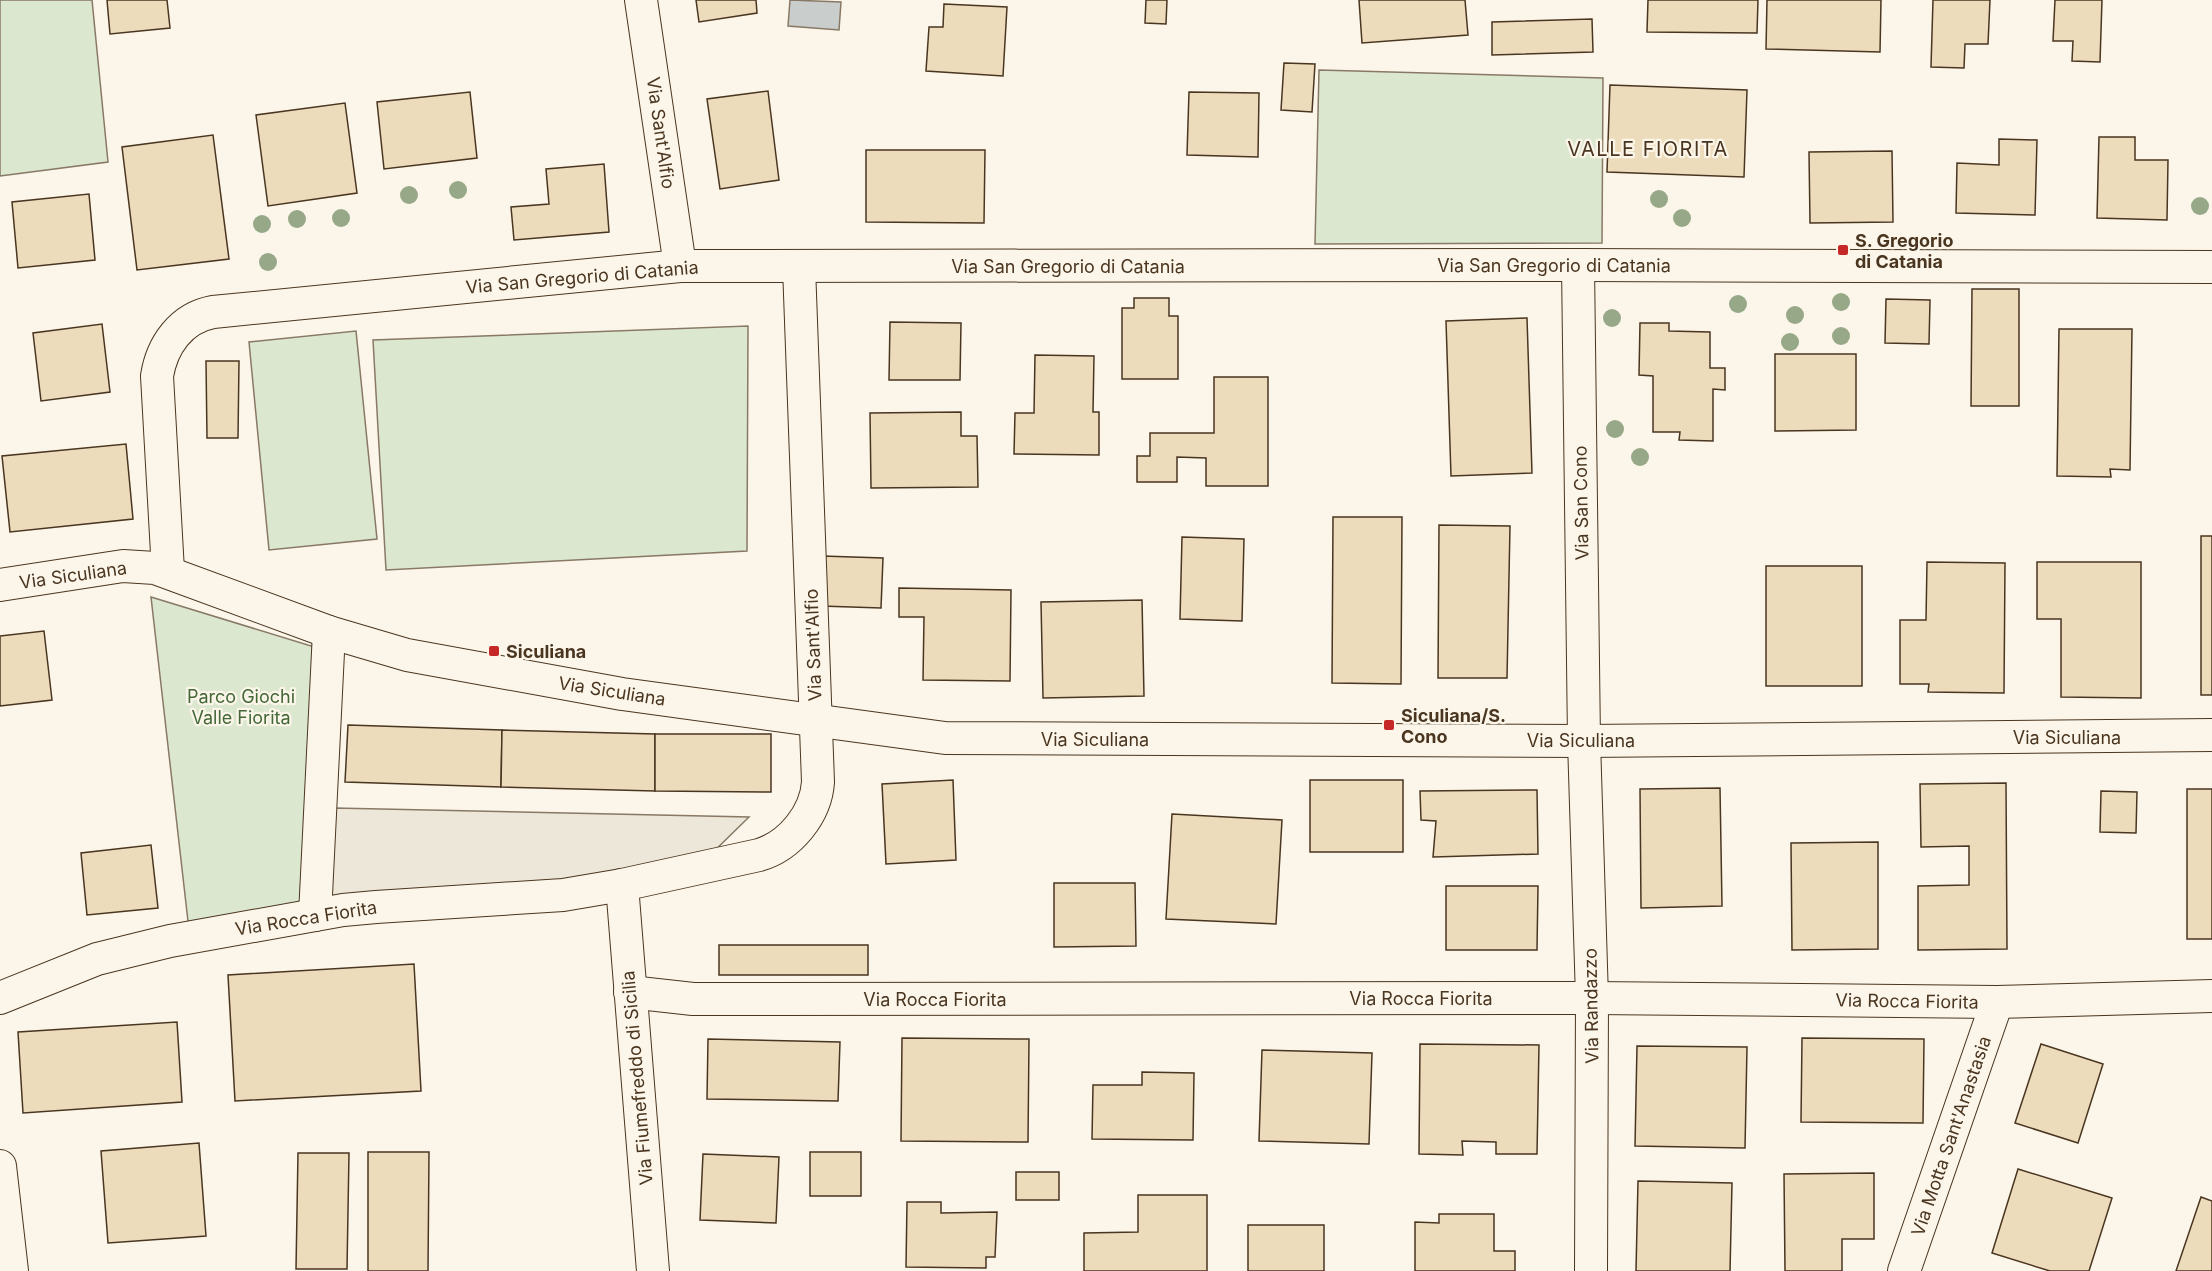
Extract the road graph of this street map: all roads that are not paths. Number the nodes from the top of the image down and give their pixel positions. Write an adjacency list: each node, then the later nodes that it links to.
1 (641, 0): 3 (street, Via Sant'Alfio)
2 (1578, 265): 4 (street, Via San Gregorio di Catania); 5 (street, Via San Gregorio di Catania); 11 (street, Via San Cono)
3 (680, 267): 4 (street, Via San Gregorio di Catania); 6 (street, Via San Gregorio di Catania)
4 (799, 267): 9 (street, Via Sant'Alfio)
5 (2212, 267)
6 (168, 571): 7 (street, Via Siculiana); 8 (street, Via Siculiana)
7 (0, 585)
8 (329, 632): 9 (street, Via Siculiana); 13 (street)
9 (816, 720): 11 (street, Via Siculiana); 12 (street, Via Sant'Alfio)
10 (2212, 735): 11 (street, Via Siculiana)
11 (1584, 741): 17 (street, Via Randazzo)
12 (622, 885): 13 (street, Via Rocca Fiorita); 14 (street, Via Fiumefreddo di Sicilia)
13 (315, 915): 16 (street, Via Rocca Fiorita)
14 (630, 992): 17 (street, Via Rocca Fiorita); 21 (street, Via Fiumefreddo di Sicilia)
15 (2212, 996): 18 (street, Via Rocca Fiorita)
16 (0, 998)
17 (1592, 998): 18 (street, Via Rocca Fiorita); 22 (street, Via Randazzo)
18 (1997, 1002): 23 (street, Via Motta Sant'Anastasia)
19 (0, 1166): 20 (street)
20 (12, 1271)
21 (653, 1271)
22 (1591, 1271)
23 (1904, 1271)

